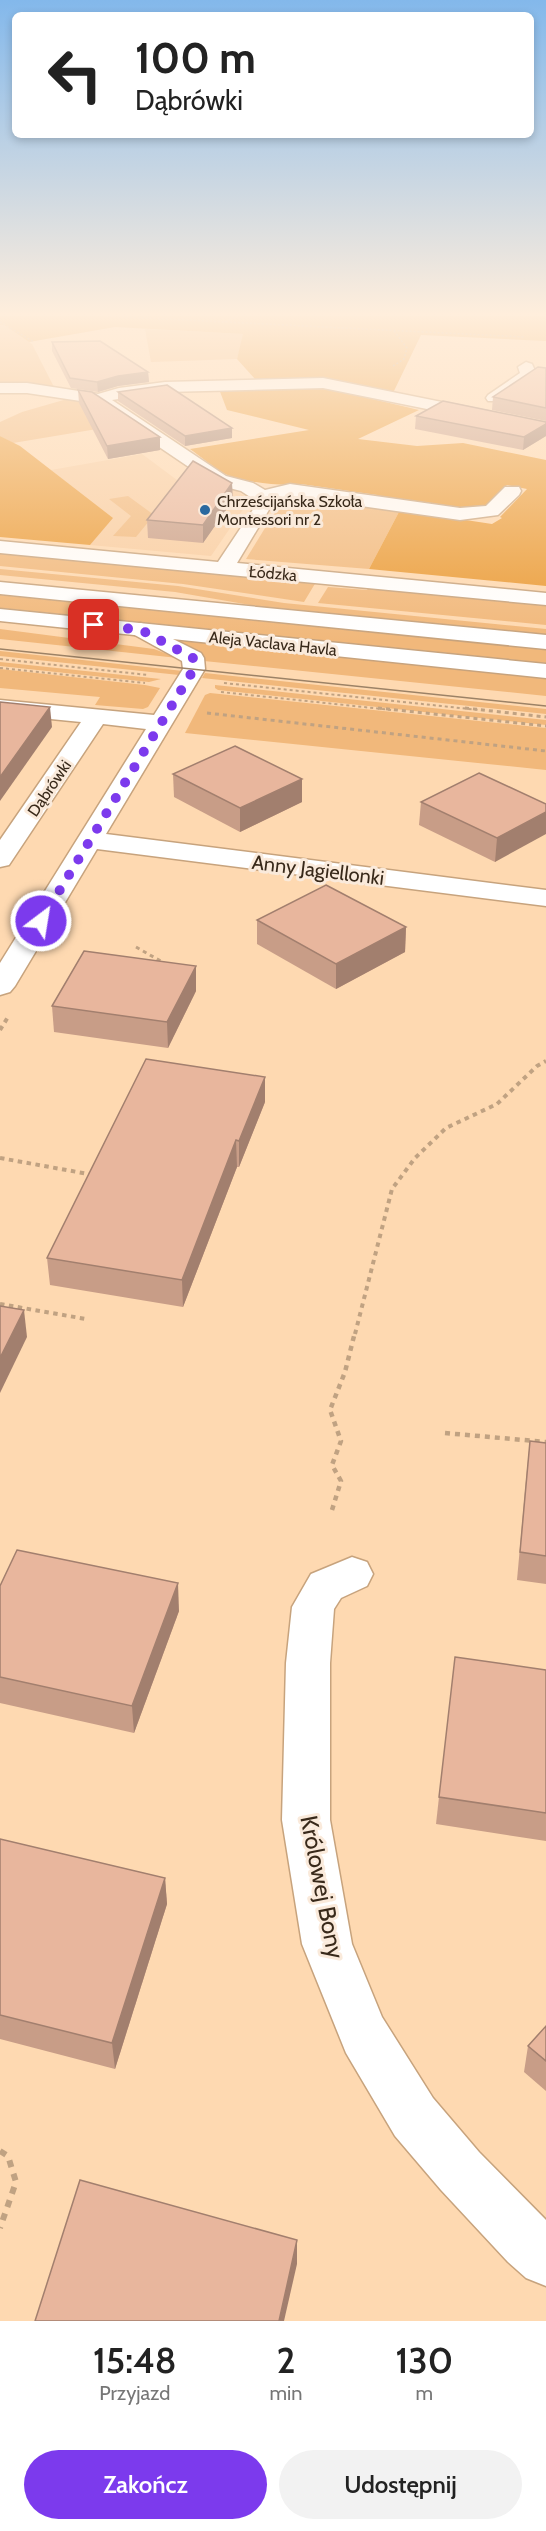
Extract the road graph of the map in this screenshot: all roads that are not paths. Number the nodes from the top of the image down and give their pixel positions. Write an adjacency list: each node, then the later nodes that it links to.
1 (137, 424): 5 (street)
2 (529, 424): 3 (street)
3 (546, 428)
4 (512, 491): 5 (street)
5 (262, 496): 7 (street)
6 (0, 548): 7 (street, Łódzka)
7 (223, 569): 9 (street, Łódzka)
8 (0, 588): 12 (street, Aleja Vaclava Havla)
9 (546, 599)
10 (0, 615): 11 (street, Aleja Vaclava Havla)
11 (141, 630): 13 (street, Aleja Vaclava Havla); 16 (street)
12 (546, 642)
13 (546, 671)
14 (0, 707): 15 (street)
15 (97, 716): 16 (street); 18 (street, Dąbrówki)
16 (161, 723): 17 (street)
17 (90, 840): 19 (street, Anny Jagiellonki); 20 (street)
18 (0, 860)
19 (546, 898)
20 (0, 986)
21 (352, 1574): 22 (street, Królowej Bony)
22 (546, 2258)

